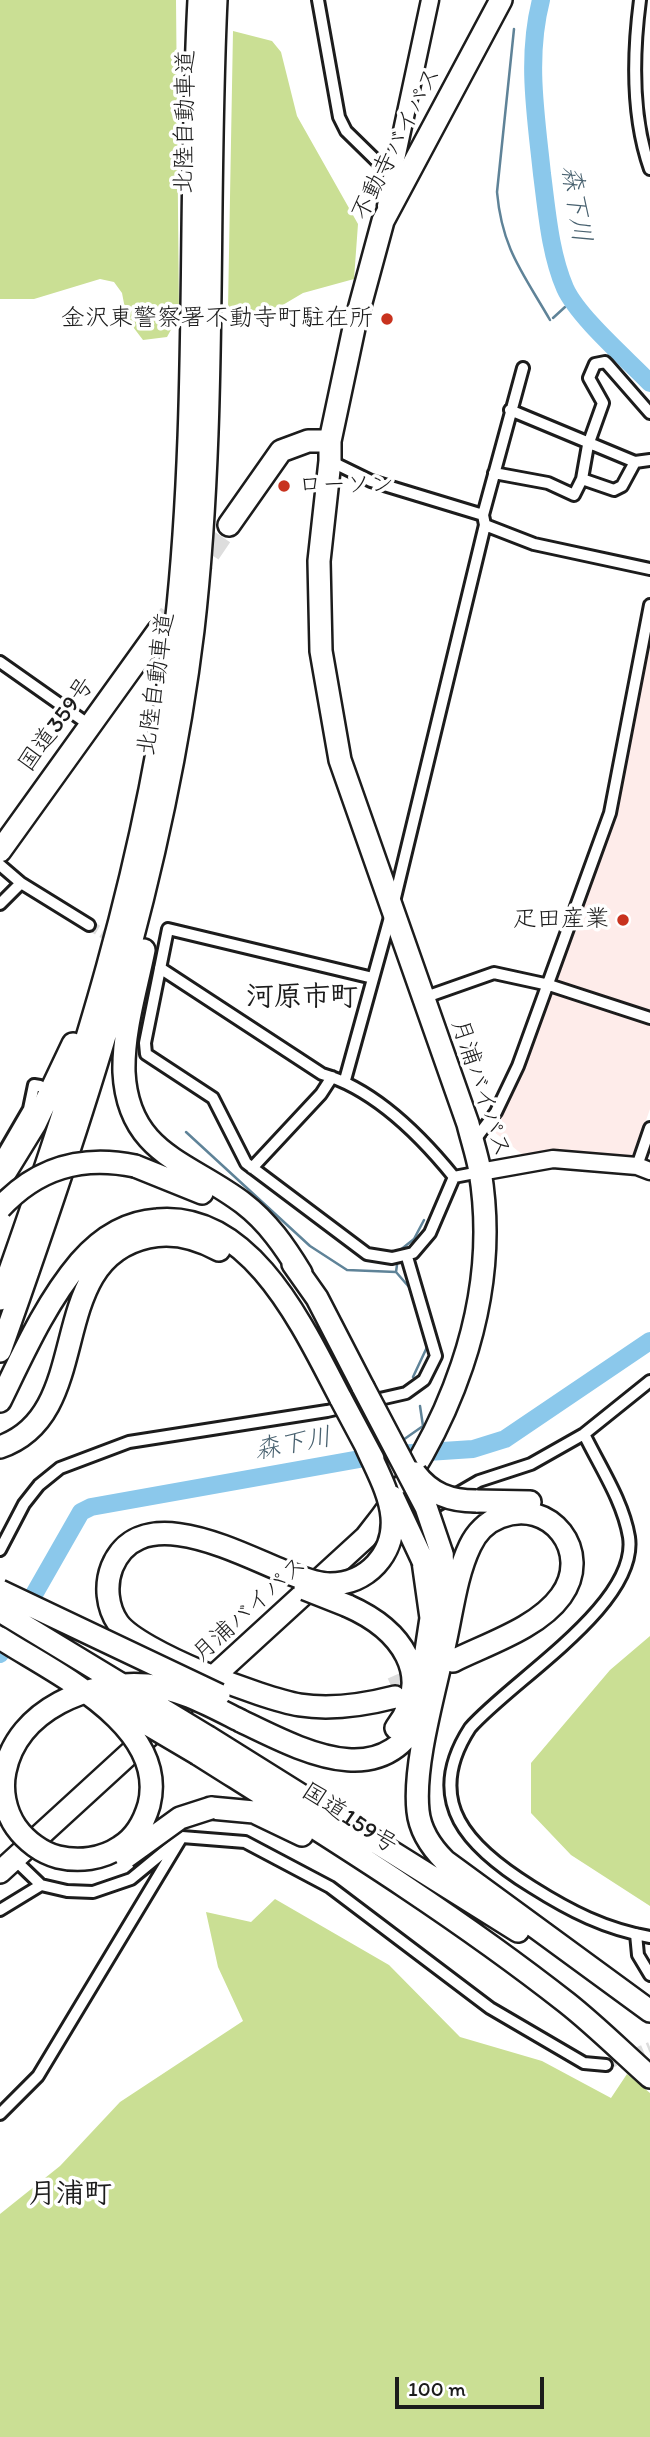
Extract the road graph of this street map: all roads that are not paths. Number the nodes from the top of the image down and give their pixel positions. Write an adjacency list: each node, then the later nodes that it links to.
1 (199, 0): 27 (highway, 北陸自動車道)
2 (216, 0): 27 (highway, 北陸自動車道)
3 (318, 0): 8 (street)
4 (430, 0): 8 (street)
5 (500, 0): 9 (highway, 不動寺バイパス)
6 (639, 0): 7 (street)
7 (650, 169)
8 (392, 176): 9 (street)
9 (383, 221): 14 (highway, 不動寺バイパス)
10 (523, 368): 11 (street)
11 (510, 410): 13 (street); 17 (street)
12 (650, 413): 13 (street)
13 (588, 445): 16 (street); 18 (street)
14 (330, 451): 19 (street); 20 (highway); 32 (highway, 月浦バイパス)
15 (650, 460): 16 (street)
16 (635, 462): 18 (street)
17 (494, 473): 18 (street); 19 (street)
18 (582, 479)
19 (484, 520): 21 (street); 32 (street)
20 (229, 525)
21 (650, 569)
22 (650, 605): 23 (street)
23 (649, 619): 36 (street)
24 (158, 631): 26 (highway, 国道359号)
25 (0, 662): 26 (street)
26 (88, 724): 28 (highway, 国道359号)
27 (164, 764): 49 (highway); 52 (highway); 54 (highway, 北陸自動車道); 55 (highway, 北陸自動車道)
28 (0, 851)
29 (0, 865): 30 (street)
30 (21, 883): 31 (street); 33 (street)
31 (0, 904)
32 (392, 909): 35 (street); 37 (highway, 月浦バイパス)
33 (89, 925)
34 (160, 968): 35 (street); 39 (street); 45 (street)
35 (373, 978): 40 (street)
36 (549, 985): 37 (street); 38 (street); 43 (street)
37 (423, 999): 43 (highway, 月浦バイパス)
38 (650, 1018)
39 (332, 1077): 40 (street); 45 (street)
40 (345, 1080): 48 (street)
41 (40, 1086): 44 (street)
42 (650, 1128): 46 (street)
43 (473, 1143): 47 (highway, 月浦バイパス)
44 (0, 1159)
45 (252, 1168): 51 (street)
46 (643, 1169): 47 (street)
47 (480, 1172): 48 (street); 62 (highway, 月浦バイパス)
48 (454, 1177): 51 (street)
49 (0, 1181)
50 (0, 1208): 52 (highway, bridge)
51 (407, 1256): 63 (street)
52 (301, 1273): 58 (highway, bridge)
53 (275, 1287): 57 (highway); 60 (highway, bridge); 61 (highway)
54 (0, 1299)
55 (0, 1351)
56 (650, 1381): 59 (street)
57 (0, 1401)
58 (388, 1433): 64 (highway, bridge); 70 (highway, bridge)
59 (584, 1434): 62 (street); 84 (street)
60 (366, 1446): 64 (highway, bridge); 65 (highway, bridge)
61 (0, 1447)
62 (398, 1495): 71 (highway, 月浦バイパス)
63 (0, 1550)
64 (433, 1558): 67 (highway); 75 (highway)
65 (280, 1574): 71 (highway); 75 (highway, bridge)
66 (0, 1591): 74 (highway, bridge)
67 (445, 1610): 70 (highway); 73 (highway)
68 (0, 1611): 76 (highway, 国道159号, bridge)
69 (0, 1635): 74 (highway, bridge); 76 (highway, 国道159号, bridge)
70 (450, 1662): 70 (highway); 73 (highway); 87 (highway)
71 (221, 1672): 72 (highway); 80 (highway, 月浦バイパス)
72 (393, 1692)
73 (429, 1697): 74 (highway)
74 (244, 1716): 75 (highway); 77 (highway, bridge)
75 (395, 1731)
76 (203, 1746): 83 (highway, 国道159号); 88 (highway, 国道159号)
77 (0, 1753)
78 (0, 1819): 83 (highway, bridge)
79 (182, 1837): 81 (street); 89 (street); 91 (street)
80 (7, 1866): 81 (street)
81 (41, 1885): 82 (street)
82 (0, 1910)
83 (468, 1930): 90 (highway, 国道159号)
84 (636, 1934): 85 (street); 86 (street)
85 (650, 1937)
86 (650, 1975)
87 (650, 2011)
88 (650, 2022)
89 (606, 2065)
90 (650, 2077)
91 (0, 2114)

